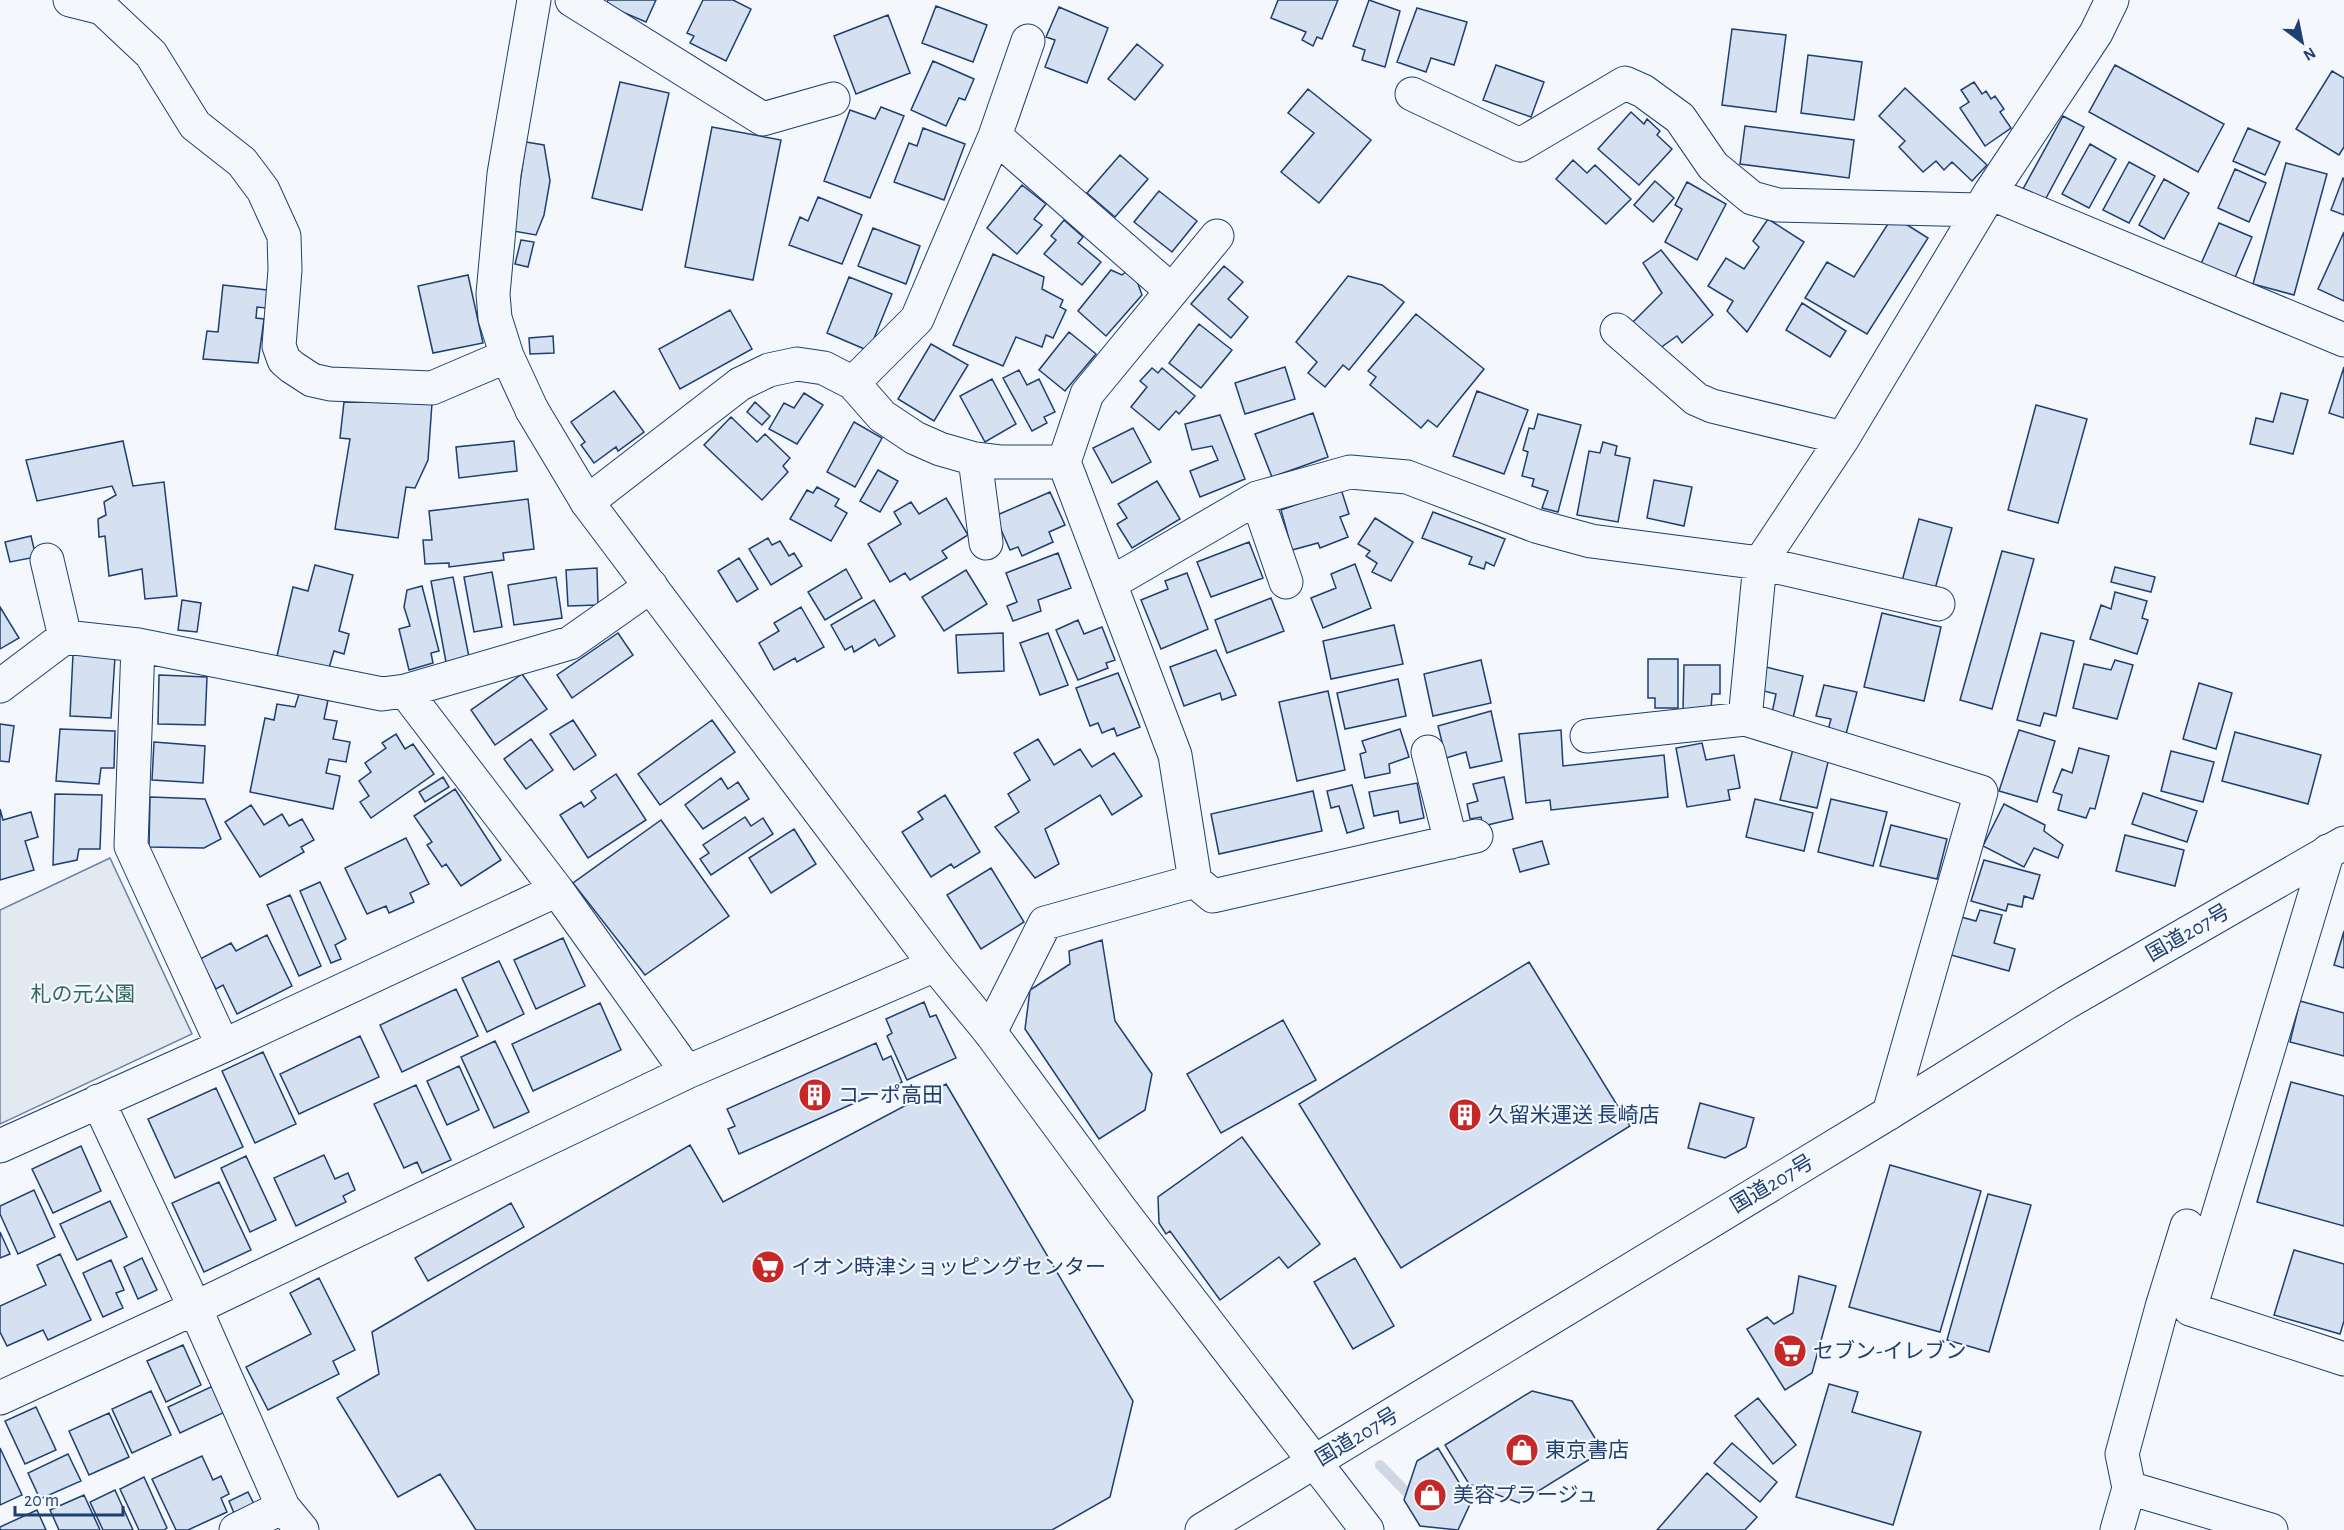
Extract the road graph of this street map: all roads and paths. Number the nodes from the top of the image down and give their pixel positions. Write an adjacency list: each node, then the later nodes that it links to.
1 (70, 0): 14 (main road)
2 (534, 0): 14 (main road)
3 (572, 0): 7 (main road)
4 (2112, 0): 9 (main road)
5 (1028, 40): 8 (main road)
6 (1412, 93): 9 (main road)
7 (832, 99)
8 (995, 136): 11 (main road); 15 (main road)
9 (1984, 202): 13 (main road); 16 (main road)
10 (1217, 236): 11 (main road)
11 (1172, 291): 18 (main road)
12 (1617, 330): 16 (main road)
13 (2344, 340)
14 (507, 356): 20 (main road)
15 (853, 382): 17 (main road); 20 (main road)
16 (1843, 438): 23 (main road)
17 (975, 459): 18 (main road); 21 (main road)
18 (1064, 462): 25 (main road)
19 (1257, 498): 23 (main road); 24 (main road); 25 (main road)
20 (587, 502): 26 (main road)
21 (986, 543)
22 (47, 560): 28 (main road)
23 (1760, 563): 27 (main road); 32 (main road)
24 (1286, 582)
25 (1111, 584): 36 (main road)
26 (651, 586): 31 (main road); 38 (main road)
27 (1938, 604)
28 (65, 637): 29 (main road); 30 (main road)
29 (138, 645): 31 (main road); 40 (main road)
30 (0, 686)
31 (405, 691): 37 (main road)
32 (1745, 719): 33 (main road); 43 (main road)
33 (1587, 736)
34 (1428, 752): 36 (main road)
35 (2336, 847): 43 (main road, 国道207号); 47 (main road)
36 (1195, 881): 39 (main road)
37 (557, 890): 40 (main road); 41 (main road)
38 (935, 965): 39 (main road); 41 (main road)
39 (990, 1032): 49 (main road)
40 (223, 1046): 42 (main road)
41 (687, 1072): 46 (main road)
42 (98, 1101): 44 (main road); 46 (main road)
43 (1889, 1113): 49 (main road, 国道207号)
44 (0, 1146)
45 (2187, 1226): 50 (main road)
46 (195, 1308): 48 (main road); 51 (main road)
47 (2344, 1359)
48 (0, 1398)
49 (1315, 1463): 53 (main road, 国道207号); 54 (main road)
50 (2129, 1488): 55 (main road); 56 (main road)
51 (292, 1518): 52 (main road)
52 (236, 1530)
53 (1203, 1530)
54 (1367, 1530)
55 (2117, 1530)
56 (2271, 1530)

